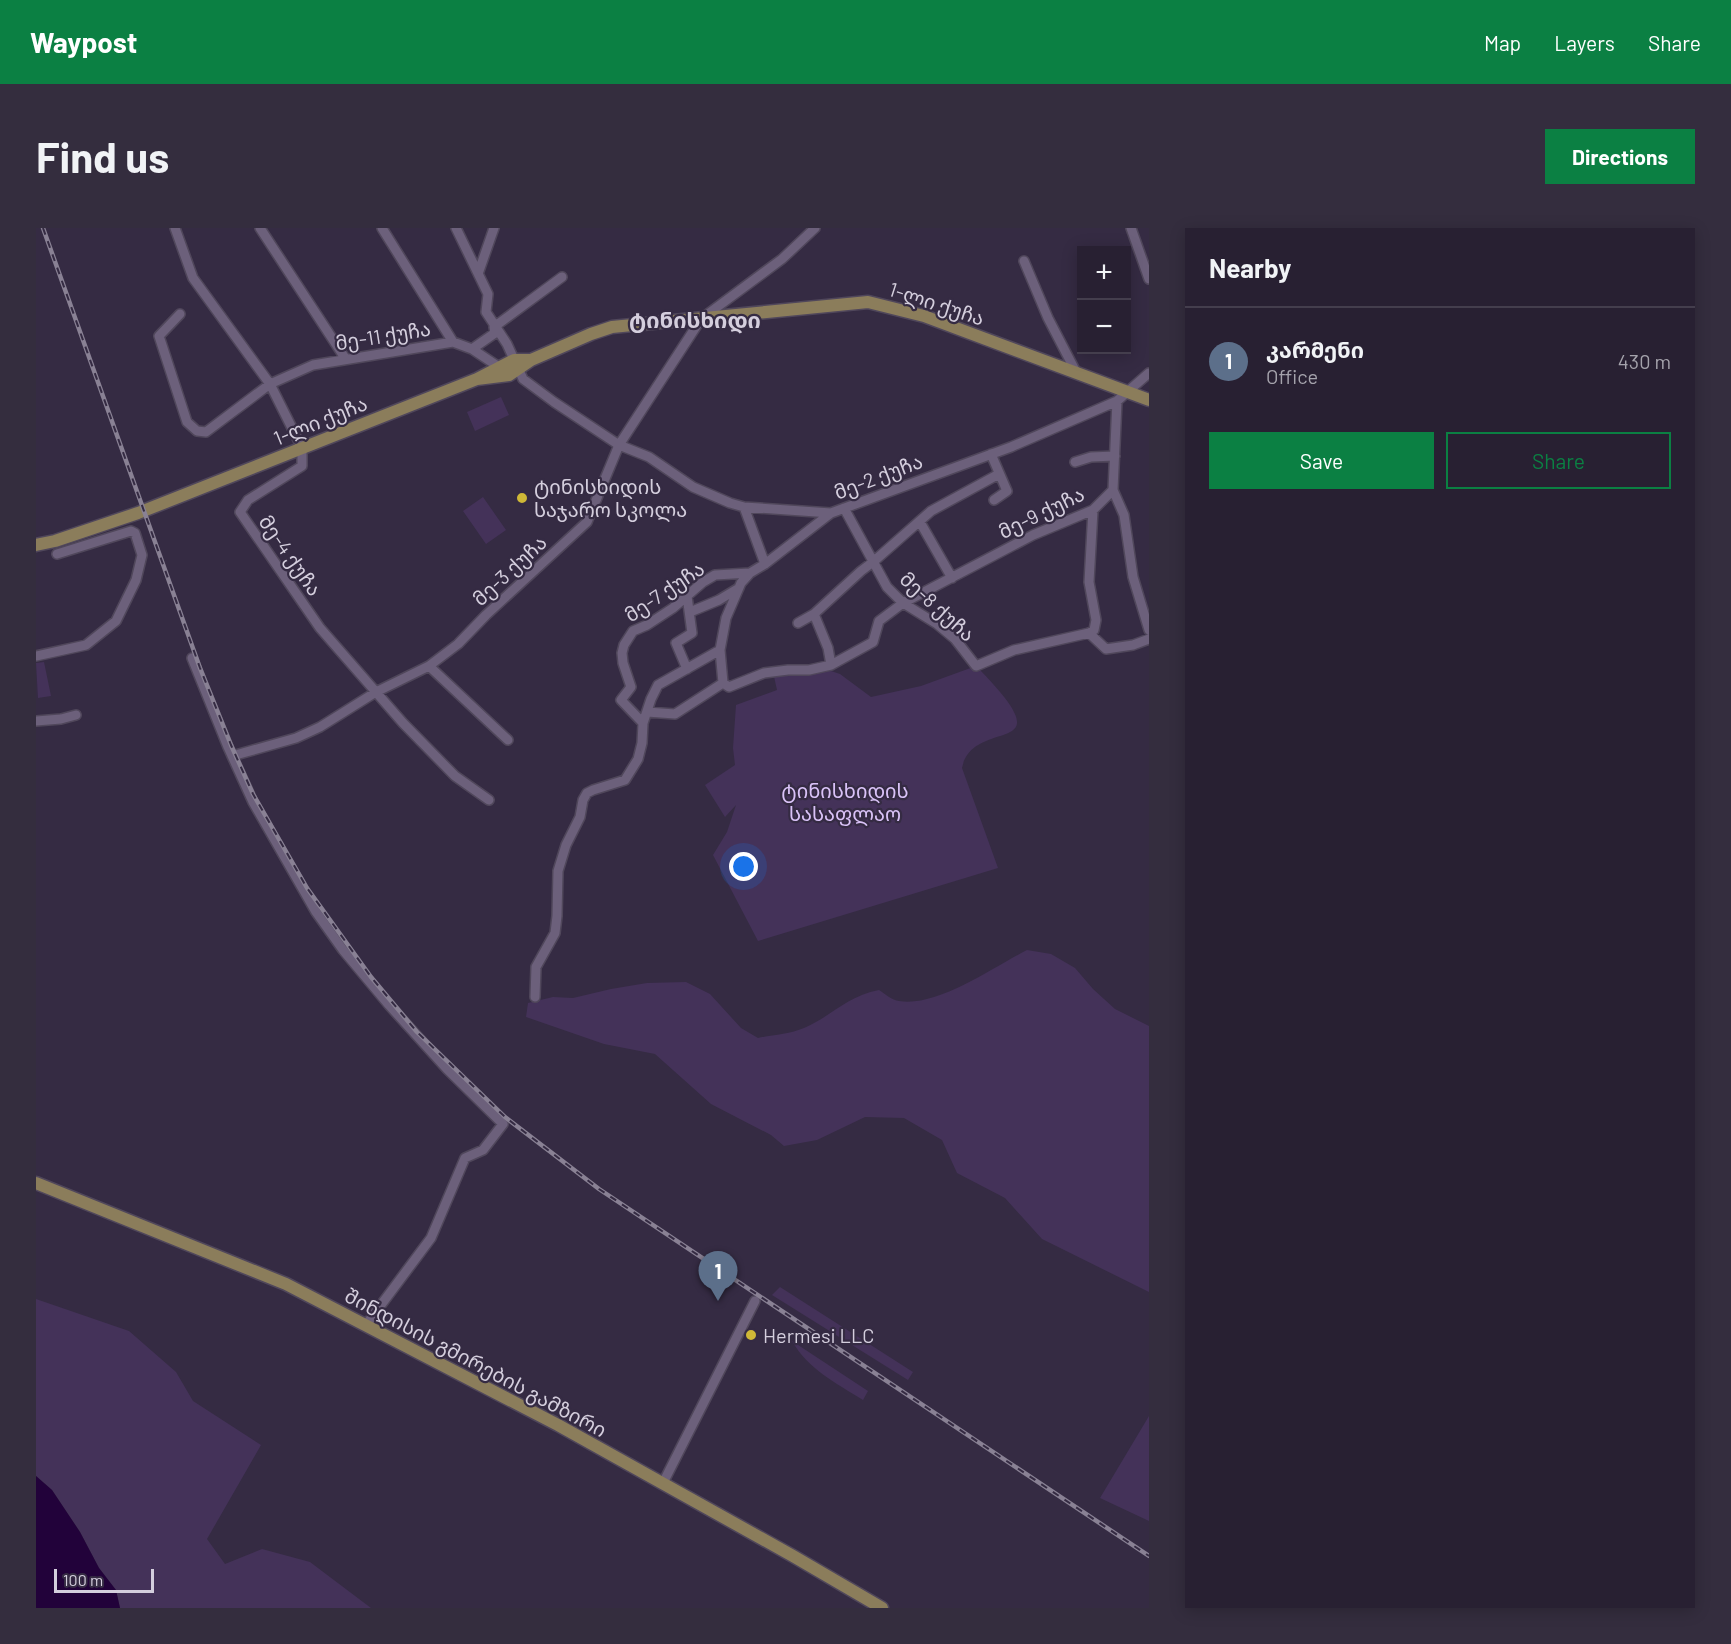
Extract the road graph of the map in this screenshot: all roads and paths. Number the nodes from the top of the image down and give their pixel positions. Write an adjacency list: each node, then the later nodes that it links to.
1 (175, 228): 9 (street)
2 (183, 228): 9 (street)
3 (260, 228): 19 (street)
4 (382, 228): 17 (street)
5 (456, 228): 11 (street)
6 (494, 228): 11 (street)
7 (814, 228): 15 (street)
8 (1131, 228): 13 (street)
9 (179, 240): 23 (street)
10 (1024, 261): 21 (street)
11 (479, 271): 16 (street)
12 (562, 277): 16 (street)
13 (1149, 279)
14 (180, 314): 23 (street, მე-11 ქუჩა)
15 (701, 319): 20 (main road, 1-ლი ქუჩა); 21 (main road, 1-ლი ქუჩა); 27 (street, მე-3 ქუჩა)
16 (494, 327): 18 (street); 20 (street)
17 (453, 342): 18 (street, მე-11 ქუჩა); 19 (street, მე-11 ქუჩა)
18 (472, 349): 20 (street, მე-11 ქუჩა)
19 (345, 358): 23 (street, მე-11 ქუჩა)
20 (511, 371): 27 (street, მე-2 ქუჩა); 28 (main road, 1-ლი ქუჩა)
21 (1076, 372): 24 (main road, 1-ლი ქუჩა)
22 (1149, 374): 24 (street, მე-2 ქუჩა)
23 (270, 384): 28 (street)
24 (1127, 393): 25 (main road, 1-ლი ქუჩა); 26 (street, მე-2 ქუჩა)
25 (1149, 400)
26 (1117, 402): 29 (street, მე-2 ქუჩა); 30 (street, მე-9 ქუჩა)
27 (619, 445): 35 (street, მე-2 ქუჩა); 59 (street, მე-3 ქუჩა)
28 (302, 448): 40 (main road, 1-ლი ქუჩა); 62 (street, მე-4 ქუჩა)
29 (991, 454): 32 (street); 36 (street, მე-2 ქუჩა)
30 (1115, 456): 31 (street); 33 (street, მე-9 ქუჩა)
31 (1075, 462)
32 (999, 474): 34 (street); 39 (street)
33 (1113, 490): 37 (street, მე-9 ქუჩა); 52 (street)
34 (994, 500)
35 (744, 507): 38 (street, მე-2 ქუჩა); 43 (street)
36 (844, 508): 38 (street, მე-2 ქუჩა); 42 (street, მე-8 ქუჩა)
37 (1093, 510): 45 (street, მე-9 ქუჩა); 53 (street)
38 (831, 513): 43 (street)
39 (920, 522): 42 (street); 45 (street)
40 (36, 545)
41 (57, 554): 56 (street)
42 (873, 562): 48 (street, მე-8 ქუჩა); 50 (street)
43 (765, 564): 44 (street)
44 (750, 573): 46 (street); 47 (street, მე-7 ქუჩა)
45 (952, 578): 48 (street, მე-9 ქუჩა)
46 (739, 588): 49 (street); 55 (street)
47 (687, 596): 49 (street); 66 (street, მე-7 ქუჩა)
48 (903, 603): 53 (street, მე-8 ქუჩა); 58 (street, მე-9 ქუჩა)
49 (690, 612): 60 (street)
50 (814, 614): 51 (street); 58 (street)
51 (798, 623)
52 (1149, 630)
53 (1089, 633): 54 (street)
54 (1149, 639)
55 (720, 650): 60 (street); 61 (street)
56 (36, 656)
57 (192, 658): 68 (street)
58 (831, 665): 61 (street, მე-9 ქუჩა)
59 (429, 666): 62 (street, მე-3 ქუჩა); 67 (street)
60 (687, 669): 63 (street)
61 (723, 683): 63 (street)
62 (376, 692): 68 (street, მე-3 ქუჩა); 69 (street)
63 (647, 712): 66 (street)
64 (76, 716): 65 (street)
65 (36, 721)
66 (643, 723): 70 (street)
67 (508, 740)
68 (232, 756): 73 (street)
69 (489, 800)
70 (535, 997)
71 (36, 1184): 73 (main road, შინდისის გმირების გამზირი)
72 (755, 1301): 74 (street)
73 (366, 1325): 74 (main road, შინდისის გმირების გამზირი)
74 (663, 1483): 75 (main road, შინდისის გმირების გამზირი)
75 (882, 1608)

